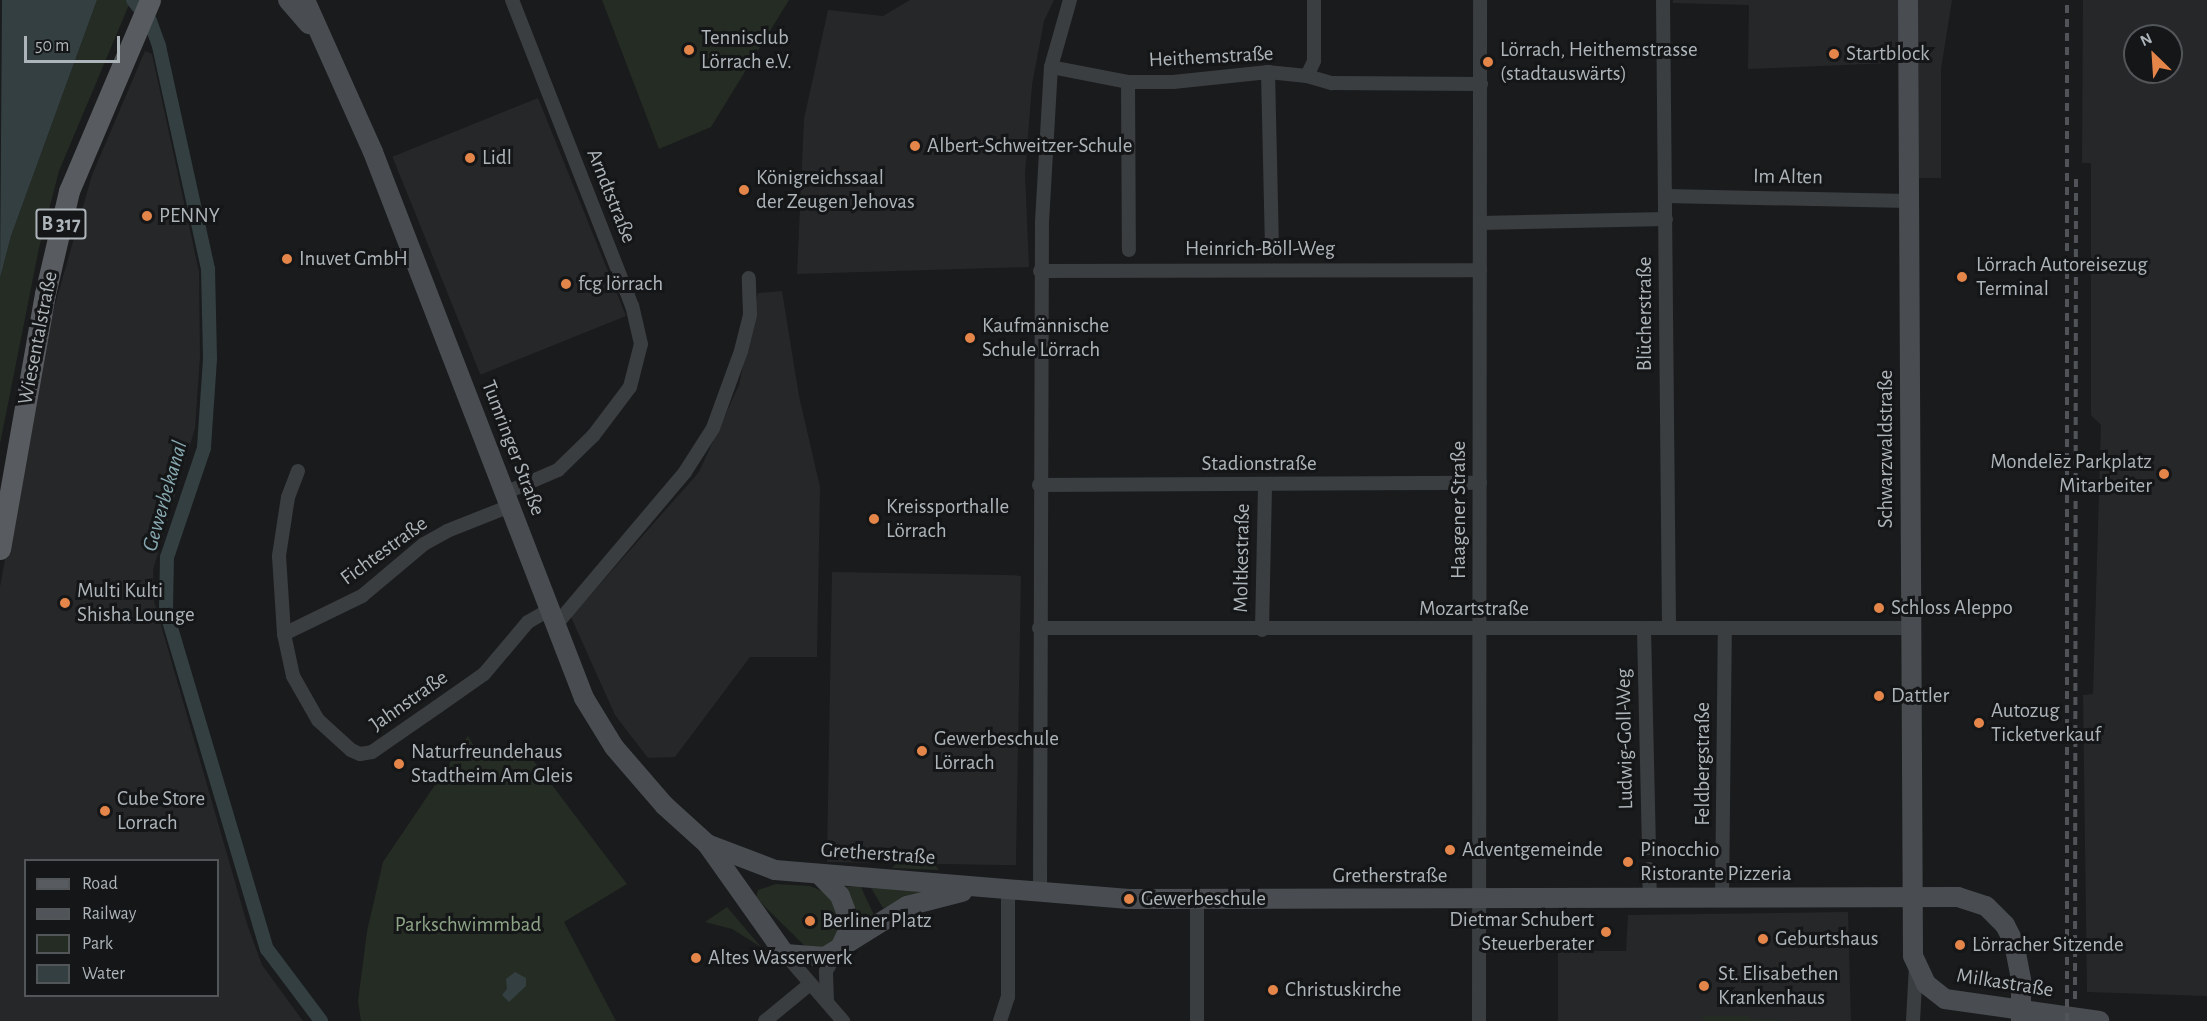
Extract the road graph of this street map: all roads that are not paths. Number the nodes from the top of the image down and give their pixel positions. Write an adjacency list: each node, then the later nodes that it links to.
1 (150, 0): 30 (main road, Wiesentalstraße / B 317)
2 (288, 0): 10 (main road, Tumringer Straße)
3 (305, 0): 10 (main road, Tumringer Straße)
4 (512, 0): 29 (street, Arndtstraße)
5 (1070, 0): 11 (street)
6 (1314, 0): 13 (street)
7 (1480, 0): 15 (street, Haagener Straße)
8 (1663, 0): 16 (street, Blücherstraße)
9 (1908, 0): 17 (main road, Schwarzwaldstraße)
10 (321, 38): 29 (main road, Tumringer Straße)
11 (1051, 67): 14 (street, Heithemstraße); 23 (street)
12 (1268, 72): 13 (street, Heithemstraße); 14 (street, Heithemstraße); 21 (street)
13 (1307, 76): 15 (street, Heithemstraße)
14 (1128, 82): 20 (street)
15 (1481, 84): 19 (street, Haagener Straße)
16 (1666, 196): 17 (street, Im Alten); 18 (street, Blücherstraße)
17 (1909, 201): 35 (main road, Schwarzwaldstraße)
18 (1666, 219): 19 (street); 33 (street, Blücherstraße)
19 (1480, 223): 22 (street, Haagener Straße)
20 (1130, 250)
21 (1272, 250)
22 (1480, 270): 23 (street, Heinrich-Böll-Weg); 26 (street, Haagener Straße)
23 (1040, 271): 27 (street)
24 (749, 278): 31 (street, Jahnstraße)
25 (298, 471): 39 (street, Jahnstraße)
26 (1480, 483): 28 (street, Stadionstraße); 38 (street, Haagener Straße)
27 (1039, 485): 28 (street, Stadionstraße); 32 (street)
28 (1264, 486): 37 (street, Moltkestraße)
29 (507, 500): 31 (main road, Tumringer Straße); 39 (street, Fichtestraße)
30 (0, 549)
31 (552, 617): 39 (street, Jahnstraße); 40 (main road, Tumringer Straße)
32 (1039, 628): 37 (street, Mozartstraße); 48 (street)
33 (1669, 628): 34 (street, Mozartstraße); 36 (street, Mozartstraße)
34 (1725, 628): 35 (street, Mozartstraße); 53 (street, Feldbergstraße)
35 (1910, 628): 49 (main road, Schwarzwaldstraße)
36 (1644, 629): 38 (street, Mozartstraße); 41 (street, Ludwig-Goll-Weg)
37 (1262, 630): 38 (street, Mozartstraße)
38 (1480, 630): 51 (street, Haagener Straße)
39 (284, 634)
40 (707, 844): 43 (main road, Tumringer Straße); 45 (main road, Tumringer Straße)
41 (1649, 848)
42 (1649, 869): 52 (street)
43 (775, 870): 44 (main road, Gretherstraße); 45 (main road)
44 (820, 875): 46 (main road, Gretherstraße); 54 (main road)
45 (741, 889): 55 (main road, Tumringer Straße)
46 (977, 889): 47 (main road, Gretherstraße); 54 (main road, Gretherstraße)
47 (1008, 891): 48 (main road, Gretherstraße); 61 (street)
48 (1040, 892): 50 (main road, Gretherstraße)
49 (1911, 898): 53 (main road, Gretherstraße); 56 (main road, Milkastraße); 65 (main road, Gretherstraße, bridge)
50 (1197, 900): 51 (main road, Gretherstraße); 62 (street)
51 (1481, 900): 52 (main road, Gretherstraße); 63 (street, Haagener Straße)
52 (1650, 900): 53 (main road, Gretherstraße)
53 (1722, 900)
54 (837, 952): 55 (main road, Gretherstraße); 58 (street)
55 (785, 954): 57 (street, Tumringer Straße)
56 (1916, 965): 64 (street); 66 (main road, Milkastraße)
57 (810, 984): 58 (street, Tumringer Straße); 59 (street)
58 (827, 1002): 60 (street, Tumringer Straße)
59 (765, 1021)
60 (843, 1021)
61 (1000, 1021)
62 (1197, 1021)
63 (1479, 1021)
64 (1913, 1021)
65 (2021, 1021)
66 (2099, 1021)

